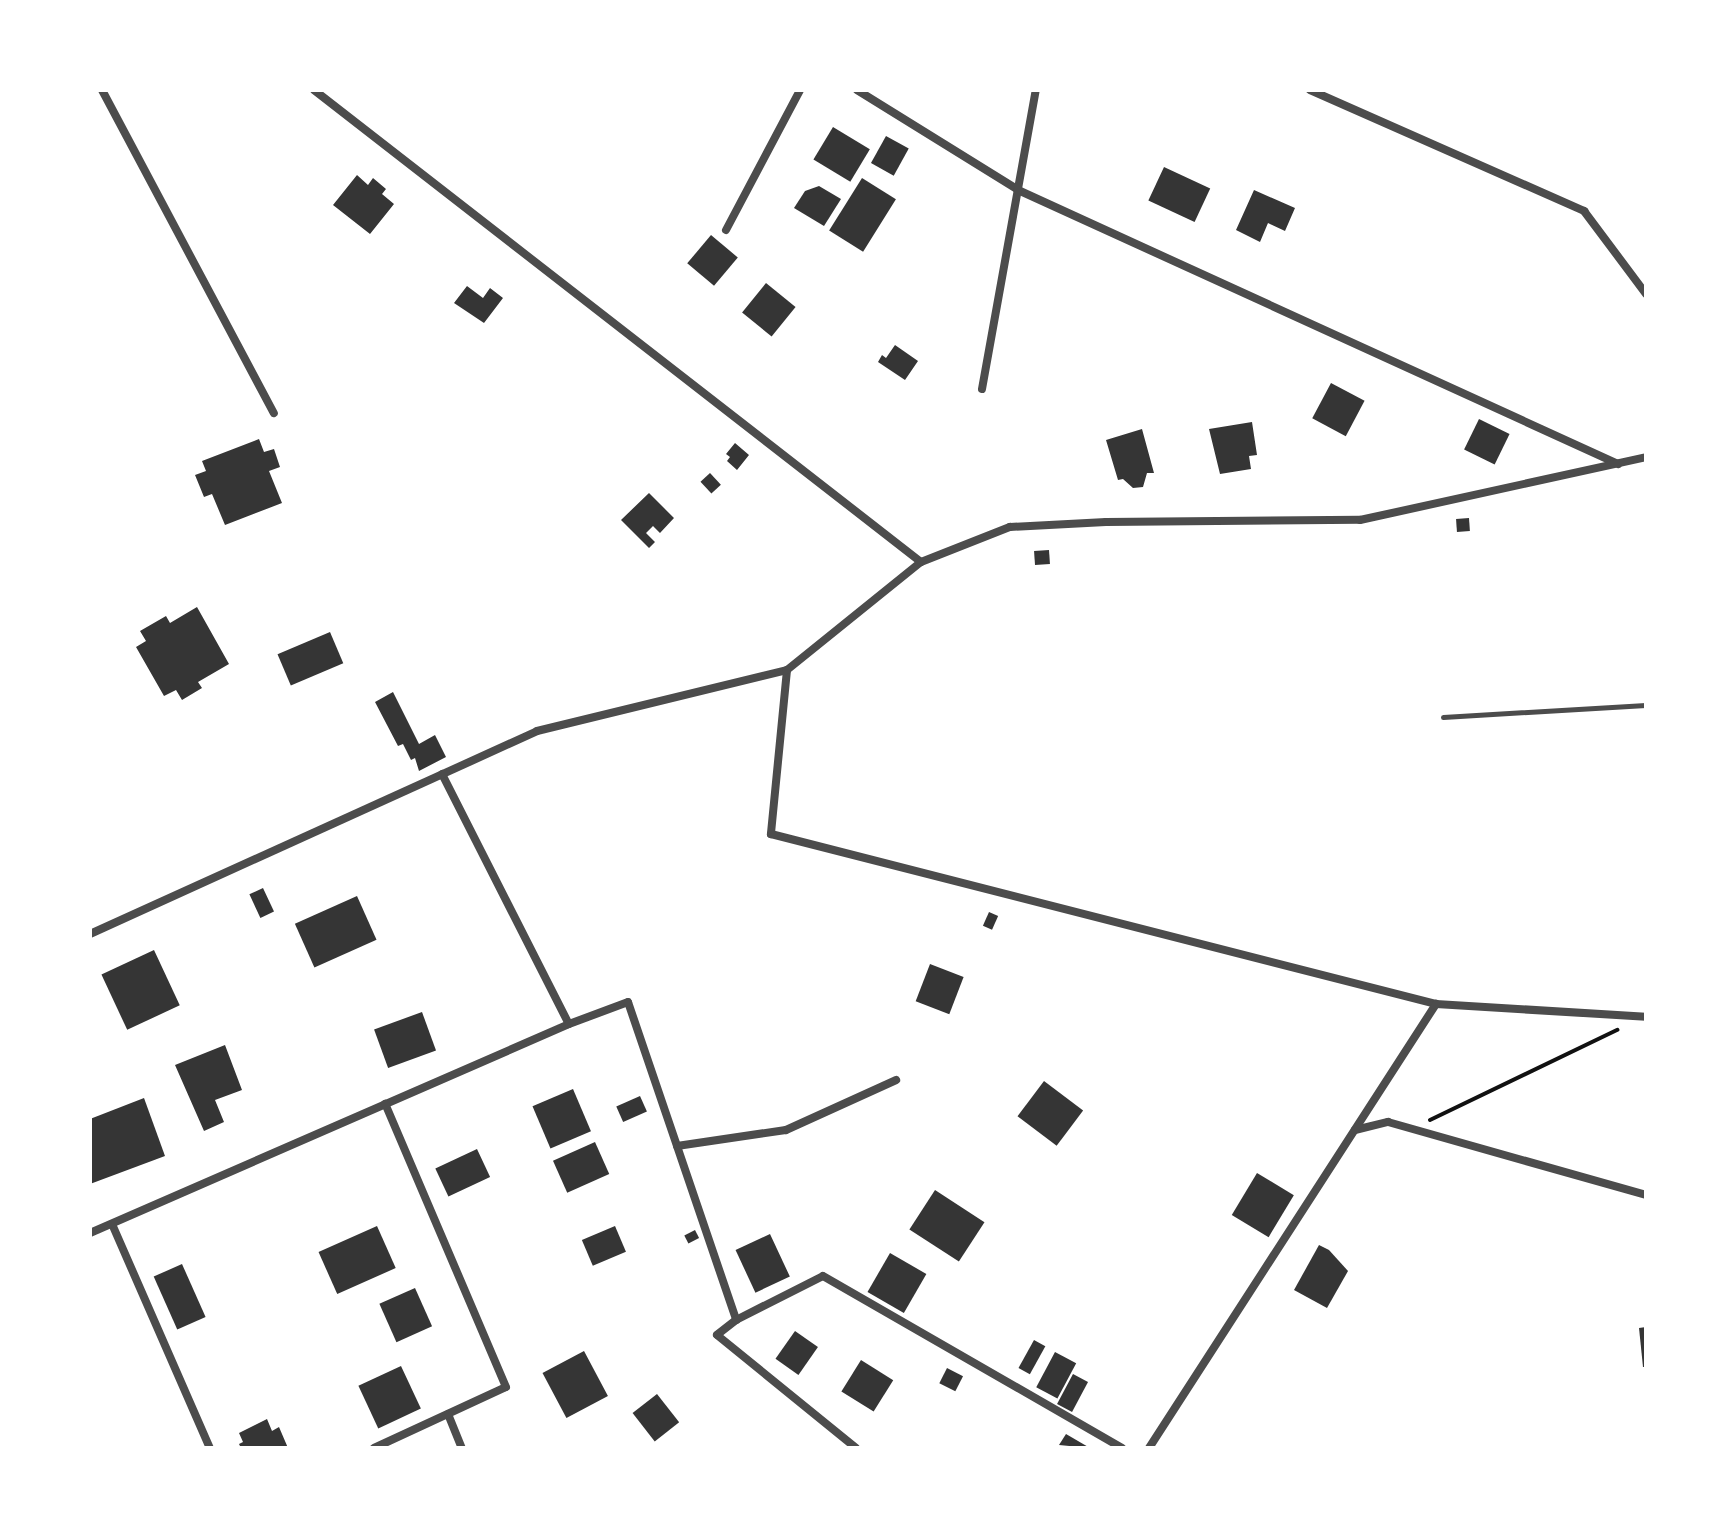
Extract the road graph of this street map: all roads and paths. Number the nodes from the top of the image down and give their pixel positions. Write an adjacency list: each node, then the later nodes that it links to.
1 (102, 90): 11 (street)
2 (314, 90): 14 (street)
3 (800, 90): 8 (street)
4 (857, 90): 7 (street)
5 (1036, 90): 7 (street)
6 (1310, 90): 9 (street)
7 (1018, 190): 10 (street); 13 (street)
8 (726, 230)
9 (1646, 294)
10 (982, 389)
11 (274, 413)
12 (1646, 457): 13 (street)
13 (1618, 464): 14 (street)
14 (921, 562): 15 (street)
15 (787, 670): 18 (street); 20 (street)
16 (1646, 705): 17 (lane)
17 (1443, 717)
18 (442, 774): 19 (street); 22 (street)
19 (90, 934)
20 (1436, 1004): 21 (street); 26 (street)
21 (1645, 1017): 25 (path)
22 (569, 1024): 24 (street); 27 (street)
23 (896, 1080): 27 (street)
24 (385, 1104): 29 (street); 32 (street)
25 (1412, 1129): 26 (street); 28 (street)
26 (1355, 1130): 39 (street)
27 (677, 1146): 31 (street)
28 (1646, 1195)
29 (112, 1224): 30 (street); 34 (street)
30 (90, 1233)
31 (736, 1320): 33 (street); 37 (street)
32 (448, 1414): 35 (street); 36 (street)
33 (1104, 1443): 38 (street)
34 (210, 1448)
35 (374, 1448)
36 (462, 1448)
37 (856, 1448)
38 (1122, 1448)
39 (1149, 1448)

